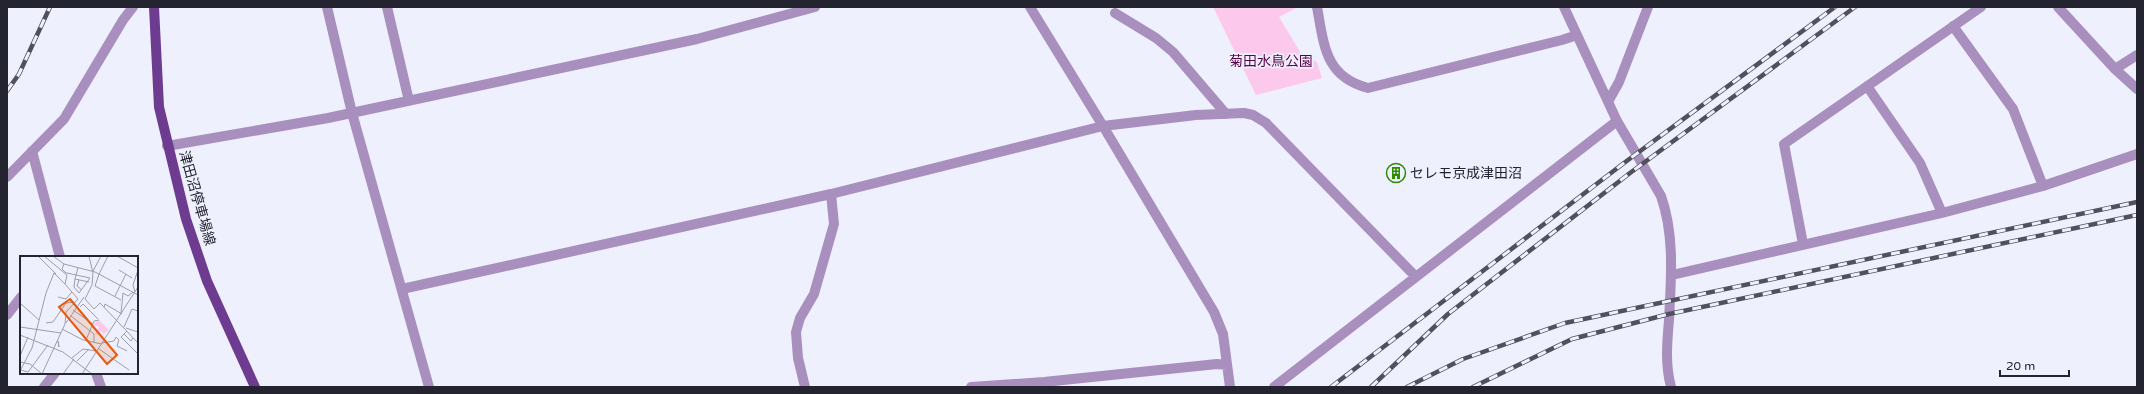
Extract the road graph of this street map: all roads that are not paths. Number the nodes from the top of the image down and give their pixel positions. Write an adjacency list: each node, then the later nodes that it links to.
1 (133, 7): 26 (street)
2 (154, 7): 25 (main road, 津田沼停車場線)
3 (327, 7): 21 (street)
4 (387, 7): 20 (street)
5 (815, 7): 20 (street)
6 (1030, 7): 24 (street)
7 (1317, 7): 14 (street)
8 (1564, 7): 14 (street)
9 (1648, 7): 19 (street)
10 (1982, 7): 13 (street)
11 (2058, 7): 16 (street)
12 (1115, 13): 22 (street)
13 (1953, 26): 17 (street); 29 (street)
14 (1577, 35): 19 (street)
15 (2137, 55): 16 (street)
16 (2115, 69): 18 (street)
17 (1867, 86): 31 (street); 32 (street)
18 (2137, 89)
19 (1609, 100): 23 (street)
20 (409, 101): 21 (street)
21 (352, 113): 25 (street); 36 (street)
22 (1226, 114): 24 (street); 35 (street)
23 (1617, 121): 34 (street); 35 (street)
24 (1103, 126): 30 (street); 39 (street)
25 (167, 146): 45 (main road, 津田沼停車場線)
26 (32, 151): 28 (street); 33 (street)
27 (2137, 154): 29 (street)
28 (7, 177)
29 (2043, 186): 31 (street)
30 (831, 194): 36 (street); 47 (street)
31 (1942, 213): 32 (street)
32 (1803, 244): 34 (street)
33 (60, 256)
34 (1672, 275): 51 (street)
35 (1415, 276): 50 (street)
36 (402, 290): 46 (street)
37 (20, 298): 38 (street)
38 (7, 315)
39 (1227, 365): 42 (street); 49 (street)
40 (54, 374): 43 (street)
41 (96, 374): 44 (street)
42 (1044, 384): 48 (street)
43 (44, 387)
44 (101, 387)
45 (255, 387)
46 (429, 387)
47 (805, 387)
48 (971, 387)
49 (1230, 387)
50 (1274, 387)
51 (1671, 387)

